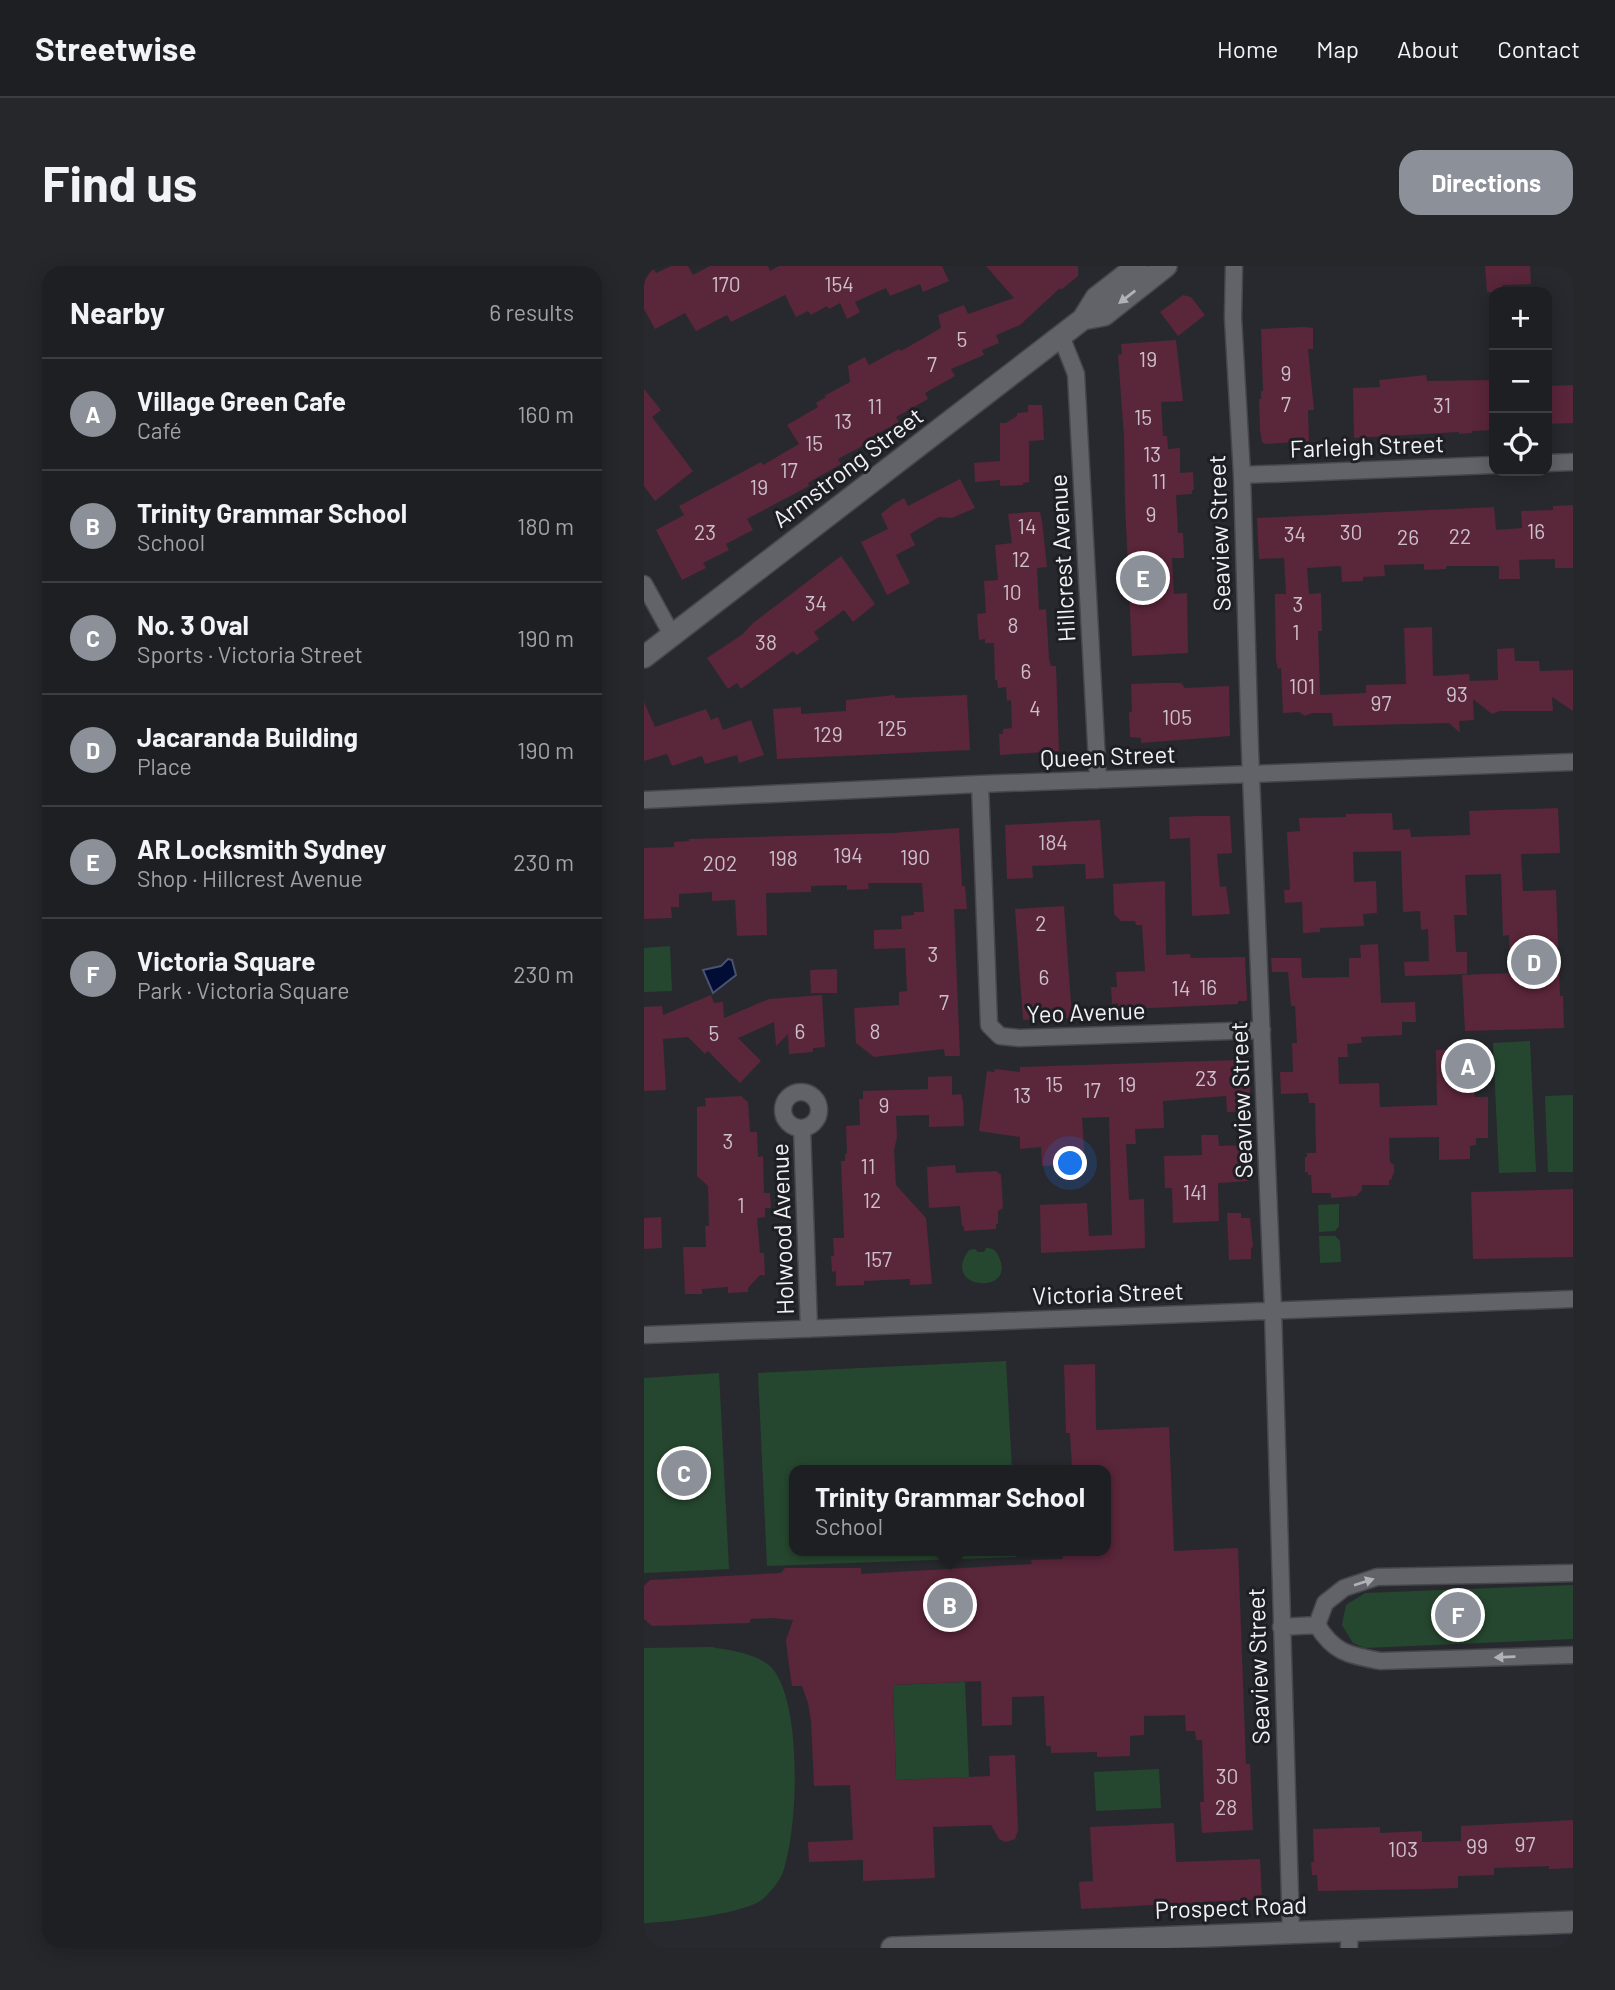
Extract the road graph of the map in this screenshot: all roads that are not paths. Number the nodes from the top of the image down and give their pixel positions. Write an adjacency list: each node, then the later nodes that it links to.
1 (1137, 266): 4 (street, Armstrong Street)
2 (1166, 266): 4 (street, Armstrong Street, one-way to 4)
3 (1234, 266): 9 (street, Seaview Street)
4 (1083, 319): 5 (street, Armstrong Street)
5 (1060, 337): 11 (street, Armstrong Street); 15 (street, Hillcrest Avenue)
6 (1573, 462): 7 (street)
7 (1552, 463)
8 (1489, 465): 9 (street, Farleigh Street)
9 (1242, 475): 14 (street, Seaview Street)
10 (644, 584): 11 (street)
11 (672, 635): 12 (street, Armstrong Street)
12 (644, 657)
13 (1573, 762): 14 (street, Queen Street)
14 (1252, 775): 15 (street, Queen Street); 18 (street, Seaview Street)
15 (1098, 780): 16 (street, Queen Street)
16 (980, 784): 17 (street, Queen Street); 18 (street, Yeo Avenue)
17 (644, 800)
18 (1262, 1030): 21 (street, Seaview Street)
19 (802, 1128): 22 (street, Holwood Avenue)
20 (1573, 1299): 21 (street, Victoria Street)
21 (1272, 1310): 22 (street, Victoria Street); 26 (street, Seaview Street)
22 (808, 1329): 23 (street, Victoria Street)
23 (644, 1335)
24 (1573, 1573): 25 (street, one-way to 24)
25 (1317, 1625): 26 (street); 27 (street, one-way to 25)
26 (1281, 1627): 29 (street, Seaview Street)
27 (1573, 1655)
28 (1573, 1922): 30 (street, Prospect Road)
29 (1291, 1932): 30 (street, Prospect Road); 31 (street, Prospect Road)
30 (1350, 1939)
31 (1073, 1944): 32 (street, Prospect Road)
32 (892, 1948)

